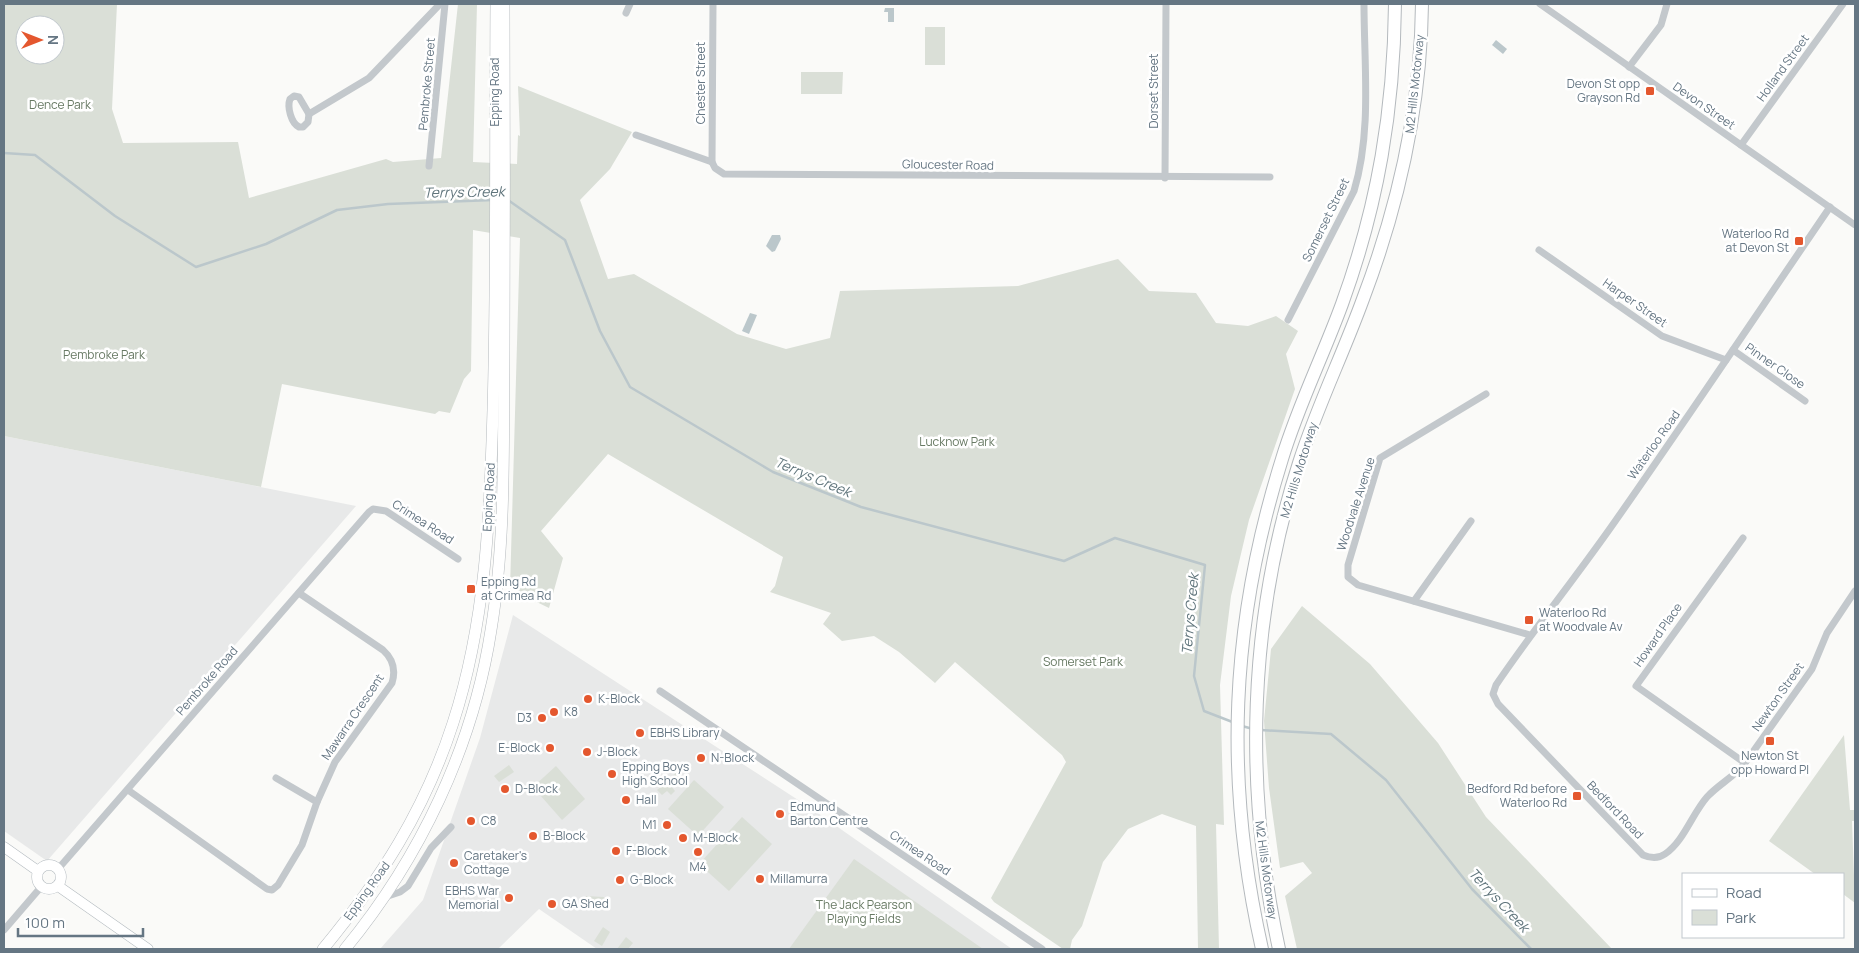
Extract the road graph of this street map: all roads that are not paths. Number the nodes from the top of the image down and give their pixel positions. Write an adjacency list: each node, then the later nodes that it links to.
1 (440, 4): 16 (street)
2 (445, 4): 21 (street, Pembroke Street)
3 (496, 4): 19 (main road, Epping Road)
4 (504, 4): 19 (main road, Epping Road)
5 (630, 4): 14 (street)
6 (713, 4): 20 (street, Chester Street)
7 (1166, 4): 23 (street, Dorset Street)
8 (1364, 4): 28 (street, Somerset Street)
9 (1395, 4): 59 (highway, M2 Hills Motorway)
10 (1422, 4): 60 (highway, M2 Hills Motorway)
11 (1540, 4): 15 (street, Devon Street)
12 (1667, 4): 15 (street)
13 (1843, 4): 18 (street, Holland Street)
14 (626, 13)
15 (1629, 67): 18 (street, Devon Street)
16 (309, 114)
17 (636, 135): 20 (street, Gloucester Road)
18 (1741, 145): 24 (street, Devon Street)
19 (500, 157): 26 (main road, Epping Road)
20 (712, 162): 23 (street, Gloucester Road)
21 (429, 166)
22 (1270, 177): 23 (street, Gloucester Road)
23 (1166, 178)
24 (1830, 207): 25 (street, Devon Street); 29 (street, Waterloo Road)
25 (1855, 225)
26 (501, 238): 53 (main road, Epping Road); 56 (main road, Epping Road)
27 (1539, 250): 30 (street, Harper Street)
28 (1288, 320)
29 (1733, 350): 30 (street, Waterloo Road); 32 (street, Pinner Close)
30 (1726, 360): 40 (street, Waterloo Road)
31 (1486, 394): 39 (street, Woodvale Avenue)
32 (1805, 400)
33 (373, 509): 36 (street, Crimea Road); 38 (street, Pembroke Road)
34 (1470, 521): 39 (street)
35 (1743, 538): 43 (street, Howard Place)
36 (458, 559)
37 (1855, 591): 43 (street, Newton Street)
38 (299, 593): 45 (street, Pembroke Road); 46 (street, Mawarra Crescent)
39 (1414, 601): 40 (street, Woodvale Avenue)
40 (1530, 636): 42 (street, Waterloo Road)
41 (660, 691): 58 (street, Crimea Road)
42 (1493, 694): 43 (street, Bedford Road)
43 (1745, 763)
44 (276, 778): 46 (street)
45 (128, 790): 46 (street, Mawarra Crescent); 49 (street, Pembroke Road)
46 (317, 802)
47 (452, 827): 53 (street)
48 (4, 847): 50 (street)
49 (58, 869): 50 (street); 51 (street)
50 (38, 871): 52 (street)
51 (58, 886): 52 (street); 55 (street)
52 (41, 887): 54 (street)
53 (385, 897): 57 (main road, Epping Road)
54 (4, 930)
55 (148, 949)
56 (323, 949)
57 (345, 949)
58 (1042, 949)
59 (1262, 949)
60 (1279, 949)

